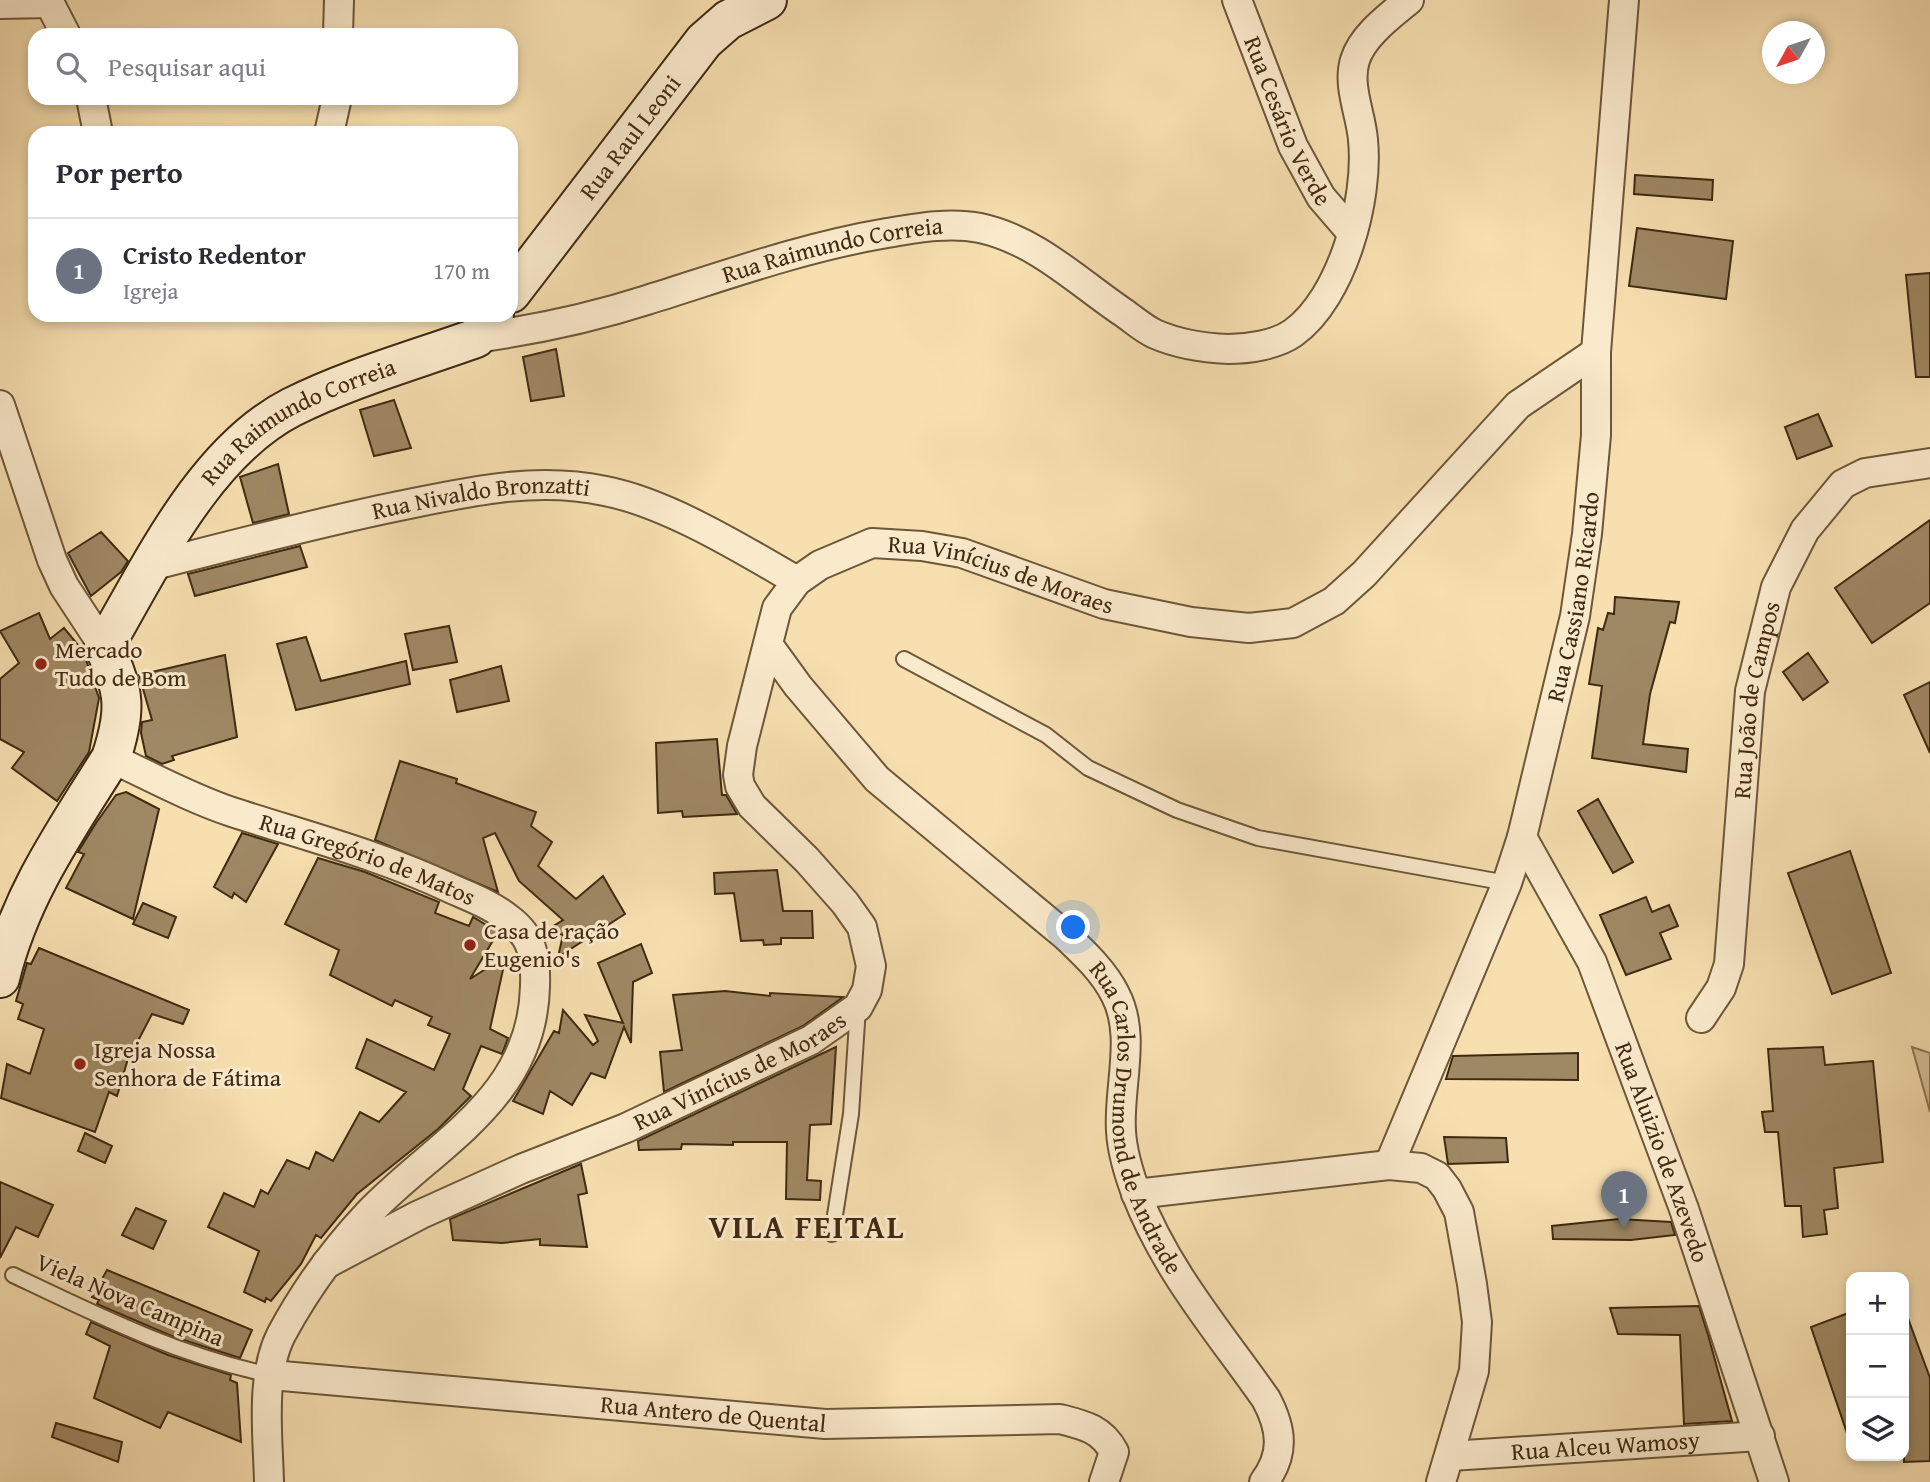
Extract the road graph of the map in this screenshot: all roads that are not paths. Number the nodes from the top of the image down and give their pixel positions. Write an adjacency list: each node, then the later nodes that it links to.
1 (339, 0): 9 (street)
2 (767, 0): 15 (street, Rua Raul Leoni)
3 (1237, 0): 14 (street, Rua Cesário Verde)
4 (1409, 0): 14 (street, Rua Raimundo Correia)
5 (1624, 0): 17 (street, Rua Cassiano Ricardo)
6 (49, 2): 7 (street); 8 (street)
7 (0, 4)
8 (62, 28)
9 (338, 28)
10 (92, 105): 12 (street)
11 (335, 105): 13 (street)
12 (97, 126)
13 (331, 126)
14 (1352, 233): 16 (street, Rua Raimundo Correia)
15 (518, 284)
16 (485, 327): 20 (street, Rua Raimundo Correia)
17 (1596, 352): 21 (street, Rua Vinícius de Moraes); 26 (street, Rua Cassiano Ricardo)
18 (0, 405): 23 (street)
19 (1930, 463): 30 (street, Rua João de Campos)
20 (151, 566): 21 (street, Rua Nivaldo Bronzatti); 23 (street, Rua Raimundo Correia)
21 (797, 581): 22 (street, Rua Vinícius de Moraes)
22 (769, 646): 29 (street, Rua Vinícius de Moraes); 32 (street, Rua Carlos Drumond de Andrade)
23 (104, 647): 25 (street)
24 (904, 659): 27 (lane)
25 (111, 758): 28 (street); 34 (street, Rua Gregório de Matos)
26 (1522, 836): 27 (street, Rua Cassiano Ricardo); 37 (street, Rua Aluizio de Azevedo)
27 (1507, 883): 31 (street, Rua Cassiano Ricardo)
28 (0, 978)
29 (858, 1007): 33 (lane); 34 (street, Rua Vinícius de Moraes)
30 (1701, 1018)
31 (1389, 1165): 32 (street); 38 (street)
32 (1136, 1194): 41 (street, Rua Carlos Drumond de Andrade)
33 (832, 1234)
34 (326, 1264): 36 (street, Rua Gregório de Matos)
35 (13, 1275): 36 (lane, Viela Nova Campina)
36 (271, 1376): 39 (street, Rua Gregório de Matos); 40 (street, Rua Antero de Quental)
37 (1760, 1436): 38 (street, Rua Alceu Wamosy); 42 (street, Rua Aluizio de Azevedo)
38 (1446, 1469)
39 (270, 1482)
40 (1104, 1482)
41 (1264, 1482)
42 (1774, 1482)

